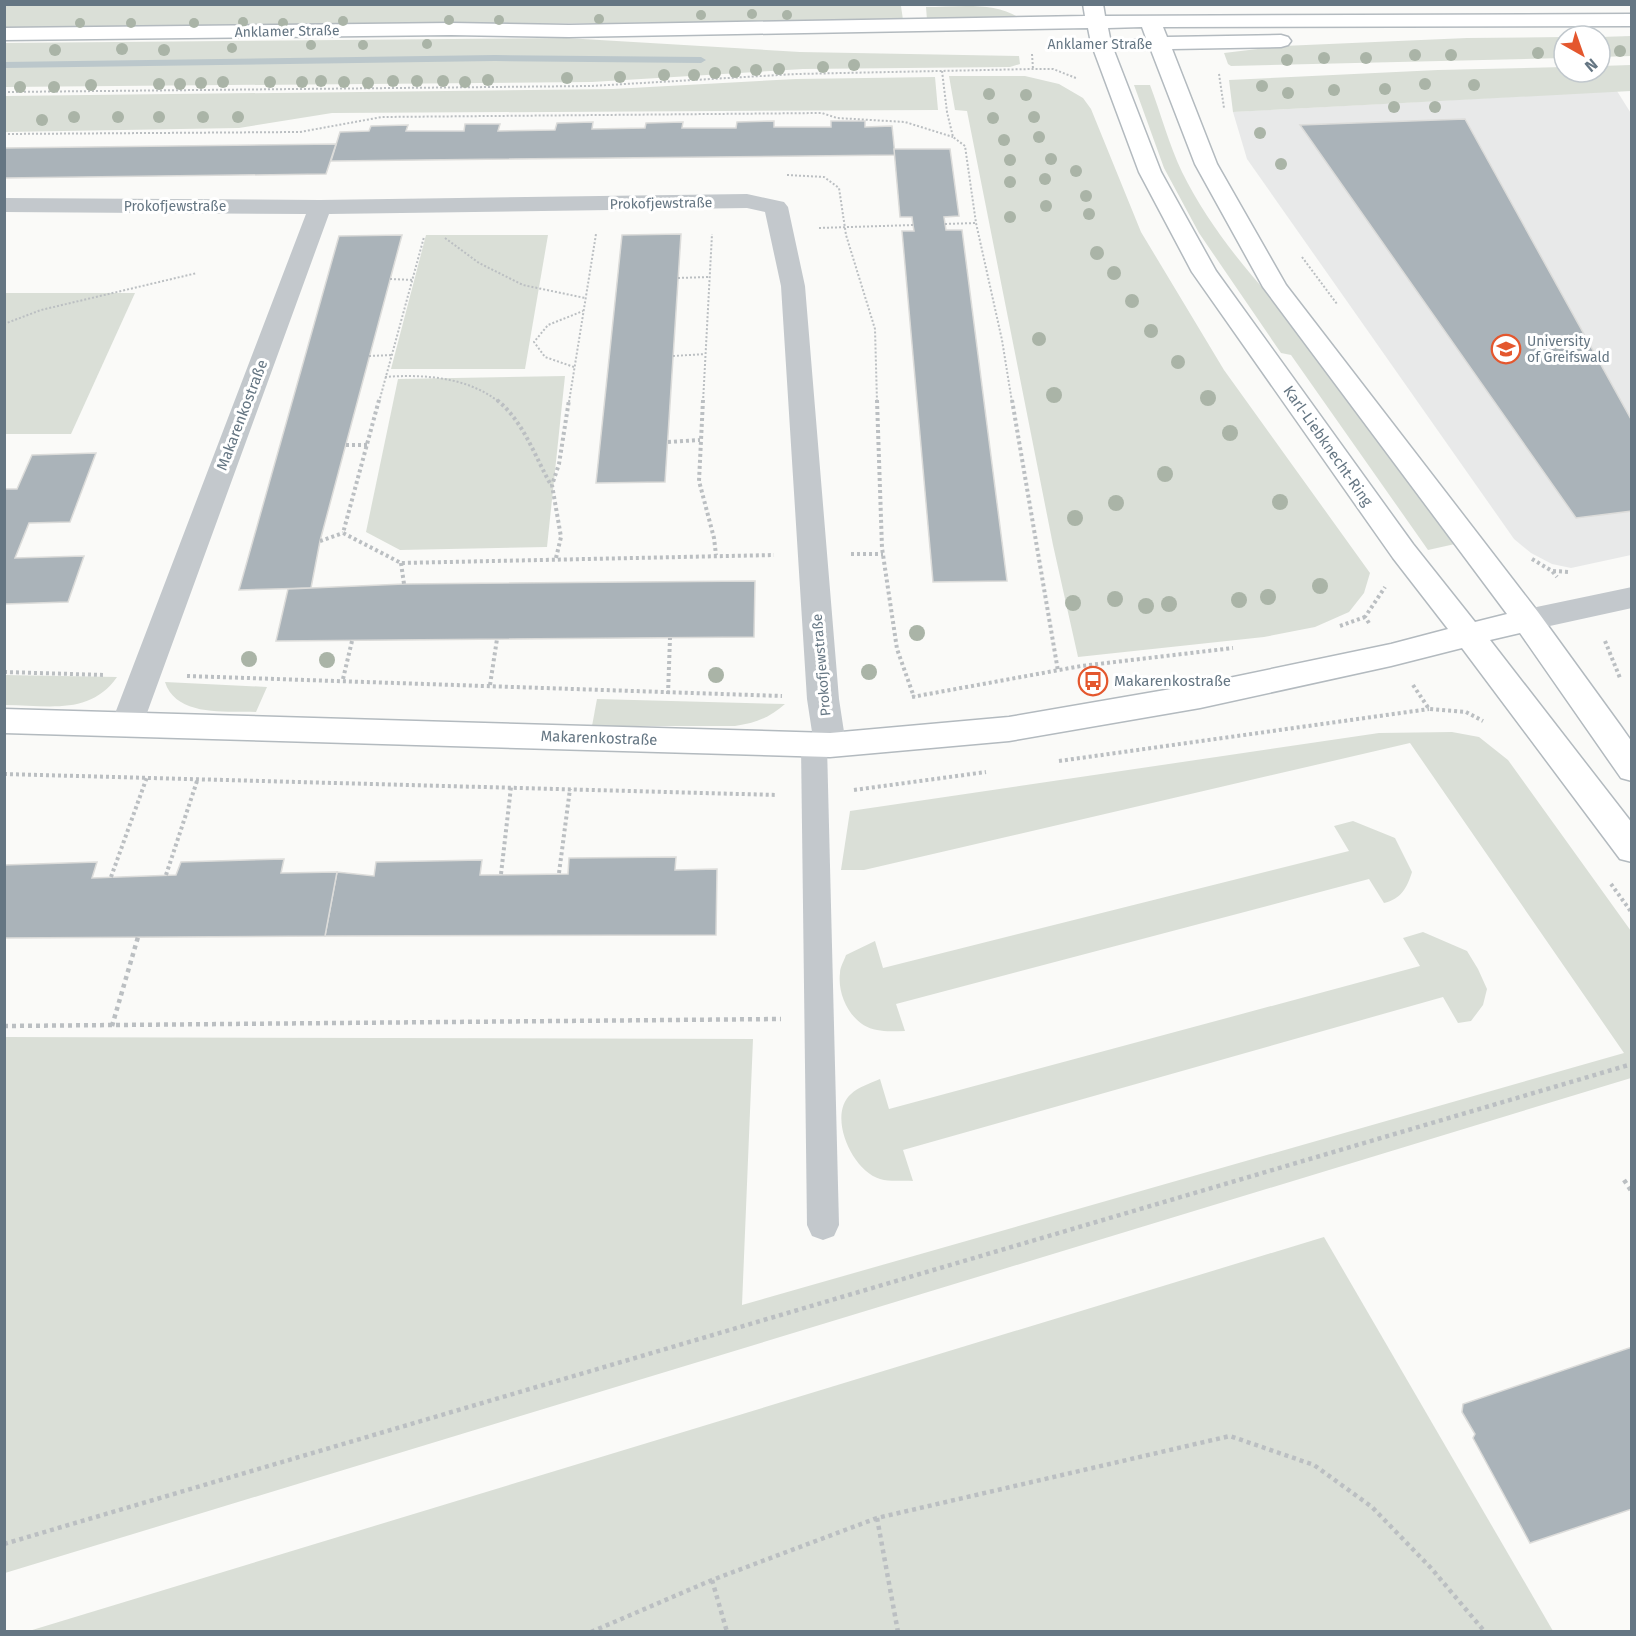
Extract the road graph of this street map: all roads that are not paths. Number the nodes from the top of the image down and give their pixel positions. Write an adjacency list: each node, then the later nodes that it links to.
1 (1148, 13): 2 (street, Anklamer Straße); 3 (street, Anklamer Straße); 9 (street)
2 (1632, 20)
3 (1092, 28): 5 (street, Anklamer Straße); 9 (street, Anklamer Straße); 15 (street, Karl-Liebknecht-Ring)
4 (1632, 28): 7 (street)
5 (569, 31): 6 (street, Anklamer Straße); 10 (street, Anklamer Straße)
6 (4, 34)
7 (1325, 39)
8 (1301, 40): 9 (street, Anklamer Straße)
9 (1158, 44): 14 (street)
10 (935, 45)
11 (4, 205): 12 (street, Prokofjewstraße)
12 (320, 207): 17 (street, Makarenkostraße); 18 (street, Prokofjewstraße)
13 (1632, 597): 14 (street)
14 (1527, 620): 15 (street, Makarenkostraße); 19 (street)
15 (1467, 634): 18 (street, Makarenkostraße); 20 (street, Karl-Liebknecht-Ring)
16 (4, 721): 17 (street, Makarenkostraße)
17 (127, 724): 18 (street, Makarenkostraße)
18 (822, 745): 21 (lane)
19 (1632, 769)
20 (1632, 849)
21 (823, 1226)

